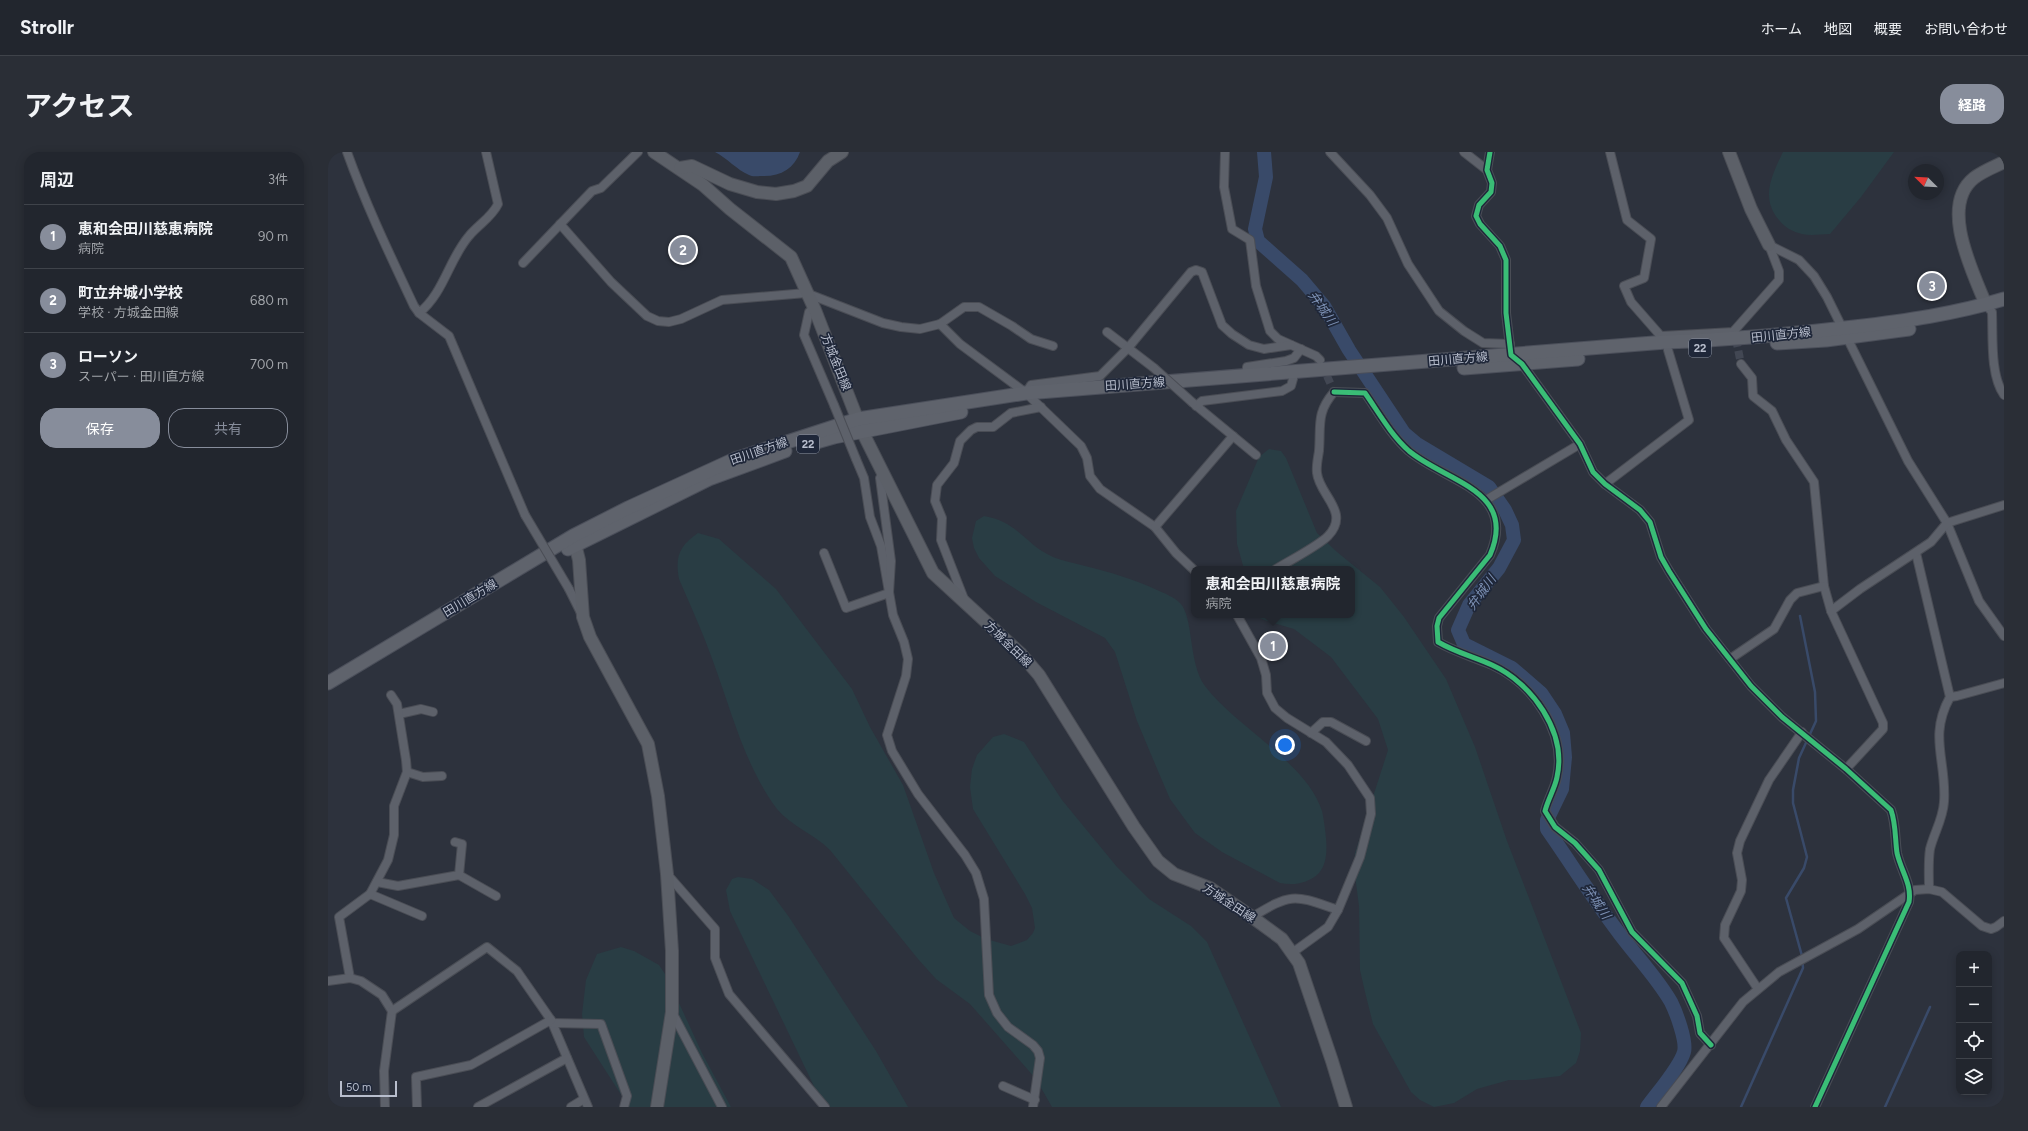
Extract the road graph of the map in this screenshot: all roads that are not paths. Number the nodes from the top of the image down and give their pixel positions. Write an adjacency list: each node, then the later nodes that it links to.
1 (347, 152): 22 (street)
2 (486, 152): 22 (street)
3 (638, 152): 15 (street)
4 (654, 152): 13 (main road, 方城金田線)
5 (842, 152): 13 (main road)
6 (1225, 152): 28 (street)
7 (1330, 152): 32 (street)
8 (1464, 152): 14 (street)
9 (1490, 152): 14 (street)
10 (1610, 152): 27 (street)
11 (1729, 152): 16 (main road)
12 (2004, 162): 21 (main road)
13 (680, 168): 18 (main road, 方城金田線)
14 (1487, 170): 32 (street)
15 (560, 224): 17 (street); 18 (street)
16 (1769, 245): 25 (street); 26 (street)
17 (523, 263)
18 (806, 292): 20 (main road, 方城金田線); 23 (street)
19 (2004, 300): 21 (main road, 田川直方線 / 22)
20 (814, 308): 43 (main road, 方城金田線); 59 (street, bridge)
21 (1994, 309): 25 (main road, 田川直方線 / 22); 40 (street)
22 (419, 313): 62 (street, bridge)
23 (940, 324): 29 (street); 41 (street)
24 (1107, 332): 30 (street)
25 (1846, 333): 26 (main road, 田川直方線 / 22); 27 (main road, 田川直方線 / 22); 51 (street)
26 (1735, 336): 27 (main road, 田川直方線 / 22)
27 (1665, 343): 32 (main road, 田川直方線 / 22); 34 (main road, 田川直方線 / 22); 48 (street)
28 (1291, 345): 30 (street); 31 (street)
29 (1053, 346)
30 (1128, 348): 41 (street); 42 (street, bridge)
31 (1301, 349): 33 (street); 38 (street)
32 (1510, 350): 34 (street); 36 (main road, 田川直方線 / 22)
33 (1320, 360)
34 (1522, 364): 36 (main road, 田川直方線 / 22); 45 (street)
35 (1741, 364): 58 (street)
36 (1394, 369): 37 (main road, 田川直方線 / 22)
37 (1344, 371): 38 (main road, 田川直方線 / 22); 39 (main road, 田川直方線 / 22)
38 (1246, 376): 41 (main road, 田川直方線 / 22)
39 (1293, 379): 41 (main road, 田川直方線 / 22); 42 (street)
40 (2004, 395)
41 (1034, 400): 43 (main road, 田川直方線 / 22); 52 (street); 60 (street)
42 (1194, 405): 44 (street)
43 (860, 425): 47 (main road, 方城金田線); 53 (main road, 田川直方線 / 22)
44 (1233, 436): 46 (street); 52 (street)
45 (1580, 444): 48 (street); 49 (street)
46 (1256, 455)
47 (883, 473): 59 (street); 60 (main road, 方城金田線)
48 (1605, 484): 65 (street)
49 (1488, 499): 56 (street); 98 (street)
50 (2004, 505): 51 (street)
51 (1947, 523): 55 (street); 64 (street)
52 (1156, 527): 57 (street)
53 (574, 541): 62 (main road); 66 (main road, 田川直方線 / 22); 68 (main road, 田川直方線 / 22)
54 (824, 553): 59 (street)
55 (1916, 553): 61 (street); 70 (street)
56 (1281, 566)
57 (1191, 567)
58 (1824, 586): 61 (street); 65 (street)
59 (889, 594): 102 (street)
60 (966, 604): 89 (main road, 方城金田線)
61 (1831, 611): 76 (street)
62 (583, 617): 80 (main road)
63 (1238, 618): 74 (street)
64 (2004, 636)
65 (1730, 659): 73 (street)
66 (328, 683)
67 (2004, 683): 70 (street)
68 (328, 692)
69 (391, 695): 72 (street)
70 (1950, 696): 83 (street)
71 (433, 712): 72 (street)
72 (399, 714): 77 (street)
73 (1802, 732): 76 (street); 94 (street)
74 (1311, 733): 75 (street); 87 (street)
75 (1366, 741)
76 (1846, 769): 84 (street)
77 (407, 772): 78 (street); 82 (street)
78 (442, 776)
79 (455, 842): 81 (street)
80 (667, 874): 96 (main road); 110 (street)
81 (459, 875): 82 (street); 86 (street)
82 (377, 882): 85 (street)
83 (1929, 889): 84 (street); 90 (street)
84 (1910, 892): 94 (street); 113 (street)
85 (370, 894): 88 (street); 92 (street)
86 (496, 896)
87 (1338, 910): 89 (street); 91 (street)
88 (422, 916)
89 (1252, 917): 91 (main road, 方城金田線)
90 (2004, 921)
91 (1292, 953): 111 (main road, 方城金田線)
92 (350, 978): 93 (street); 95 (street)
93 (328, 980)
94 (1758, 989): 98 (street)
95 (392, 1011): 97 (street); 103 (street)
96 (672, 1012): 108 (main road); 109 (street)
97 (551, 1021): 99 (street); 104 (street); 107 (street)
98 (1711, 1046): 112 (street)
99 (567, 1058): 101 (street); 105 (street)
100 (1003, 1086): 102 (street)
101 (586, 1103): 106 (street)
102 (1034, 1104)
103 (386, 1107)
104 (417, 1107)
105 (478, 1107)
106 (570, 1107)
107 (624, 1107)
108 (657, 1107)
109 (722, 1107)
110 (825, 1107)
111 (1346, 1107)
112 (1661, 1107)
113 (1815, 1107)

